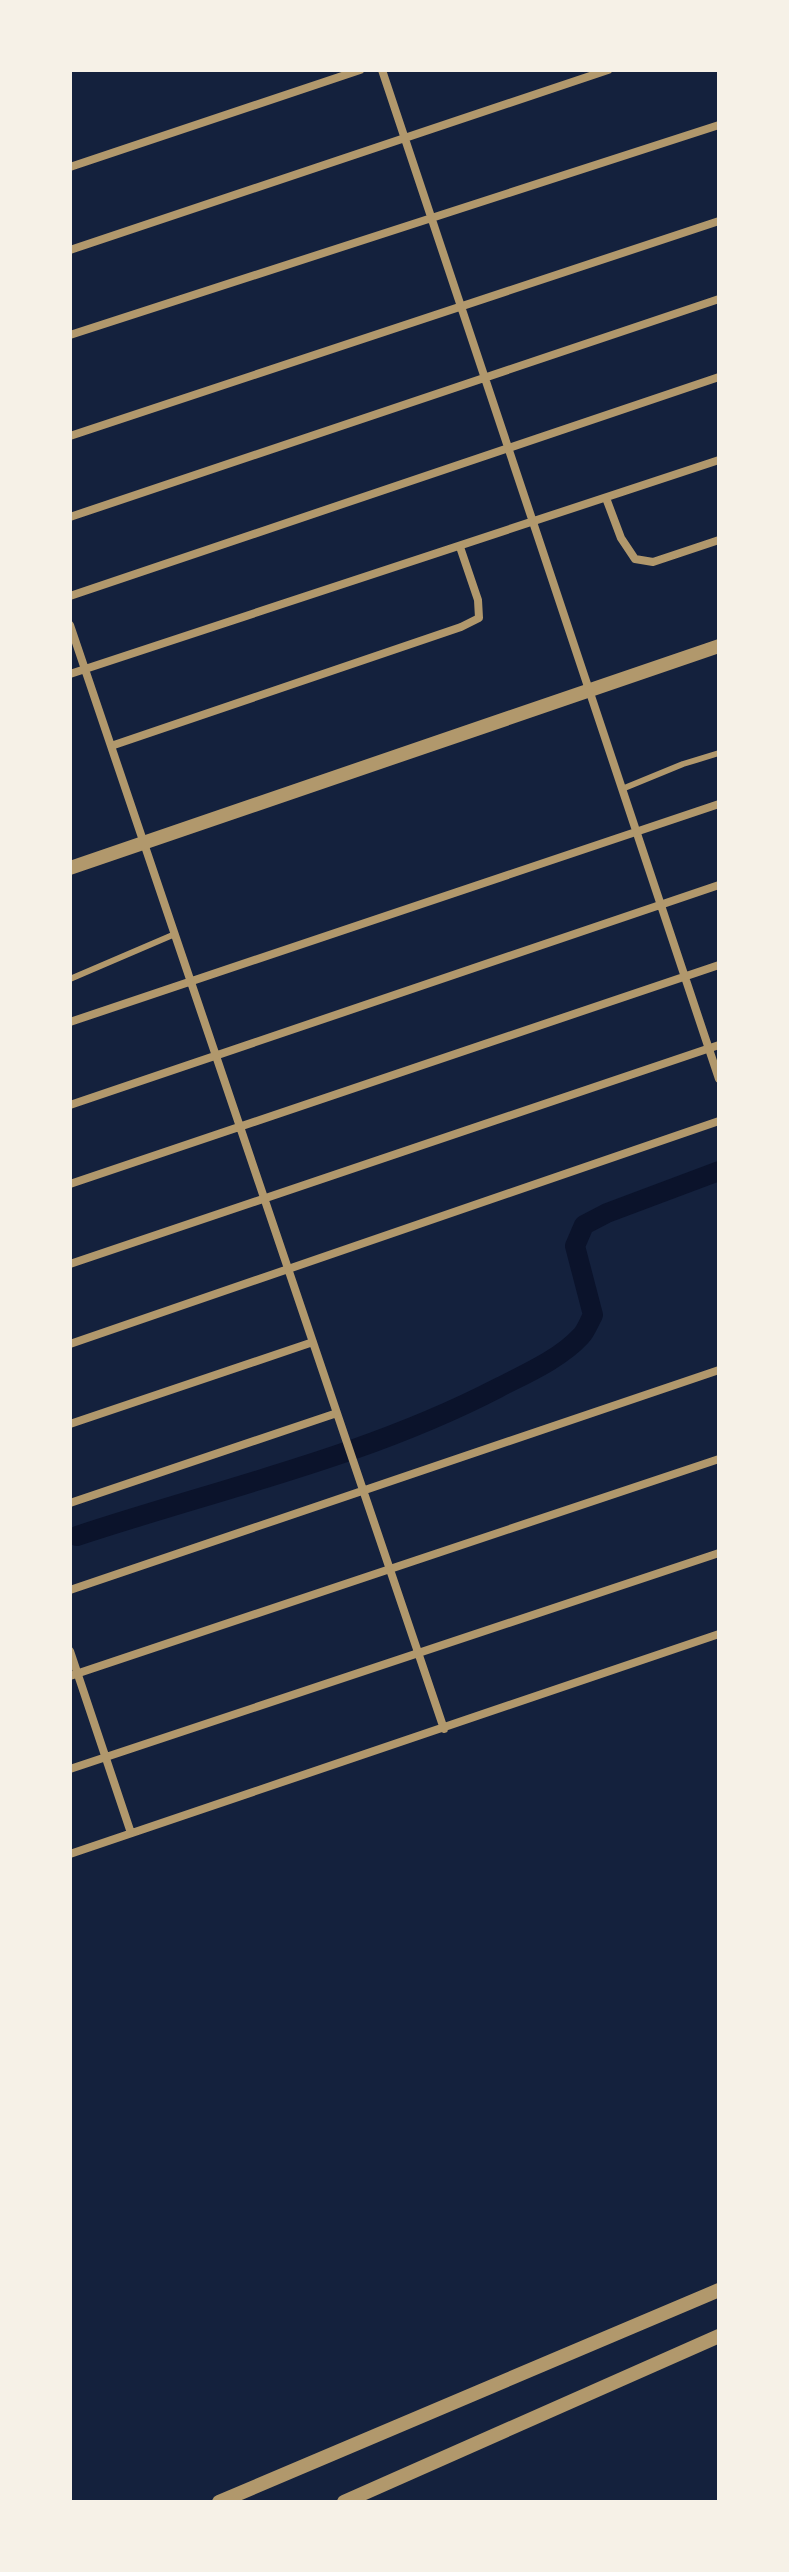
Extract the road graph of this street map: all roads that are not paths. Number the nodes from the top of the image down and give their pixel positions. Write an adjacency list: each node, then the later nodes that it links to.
1 (360, 70): 6 (street)
2 (382, 70): 5 (street)
3 (608, 70): 5 (street)
4 (719, 125): 7 (street)
5 (405, 138): 7 (street); 9 (street)
6 (70, 167)
7 (432, 218): 11 (street); 12 (street)
8 (719, 221): 11 (street)
9 (70, 250)
10 (719, 299): 14 (street)
11 (461, 307): 14 (street); 15 (street)
12 (70, 335)
13 (719, 377): 16 (street)
14 (485, 378): 16 (street); 19 (street)
15 (70, 436)
16 (509, 448): 20 (street); 23 (street)
17 (719, 460): 18 (street)
18 (606, 498): 20 (street); 21 (street)
19 (70, 517)
20 (533, 523): 22 (street); 28 (street)
21 (719, 540)
22 (460, 547): 26 (street); 29 (street)
23 (70, 596)
24 (70, 625): 26 (street)
25 (719, 646): 28 (street)
26 (85, 668): 27 (street); 29 (street)
27 (70, 674)
28 (590, 691): 31 (street); 34 (street)
29 (111, 746): 34 (street)
30 (719, 753): 31 (lane)
31 (622, 789): 33 (street)
32 (719, 804): 33 (street)
33 (637, 831): 37 (street); 42 (street)
34 (144, 843): 35 (street); 38 (street)
35 (70, 868)
36 (719, 885): 37 (street)
37 (661, 904): 40 (street); 46 (street)
38 (175, 934): 41 (lane); 42 (street)
39 (719, 965): 40 (street)
40 (685, 976): 45 (street); 50 (street)
41 (70, 979)
42 (191, 981): 43 (street); 46 (street)
43 (70, 1022)
44 (719, 1045): 45 (street)
45 (709, 1048): 47 (street); 52 (street)
46 (216, 1055): 48 (street); 50 (street)
47 (719, 1079)
48 (70, 1105)
49 (719, 1121): 54 (street)
50 (240, 1127): 51 (street); 52 (street)
51 (70, 1184)
52 (264, 1199): 53 (street); 54 (street)
53 (70, 1264)
54 (289, 1271): 55 (street); 56 (street)
55 (313, 1342): 58 (street); 59 (street)
56 (70, 1344)
57 (719, 1370): 61 (street)
58 (337, 1413): 61 (street); 62 (street)
59 (70, 1424)
60 (719, 1459): 64 (street)
61 (363, 1491): 64 (street); 65 (street)
62 (70, 1503)
63 (719, 1553): 68 (street)
64 (390, 1569): 68 (street); 69 (street)
65 (70, 1590)
66 (719, 1634): 70 (street)
67 (70, 1651): 69 (street)
68 (419, 1654): 70 (street); 71 (street)
69 (74, 1674): 71 (street)
70 (444, 1729): 73 (street)
71 (106, 1758): 72 (street); 73 (street)
72 (70, 1769)
73 (131, 1833): 74 (street)
74 (70, 1854)
75 (719, 2290): 77 (street)
76 (719, 2336): 78 (street)
77 (219, 2502)
78 (344, 2502)

